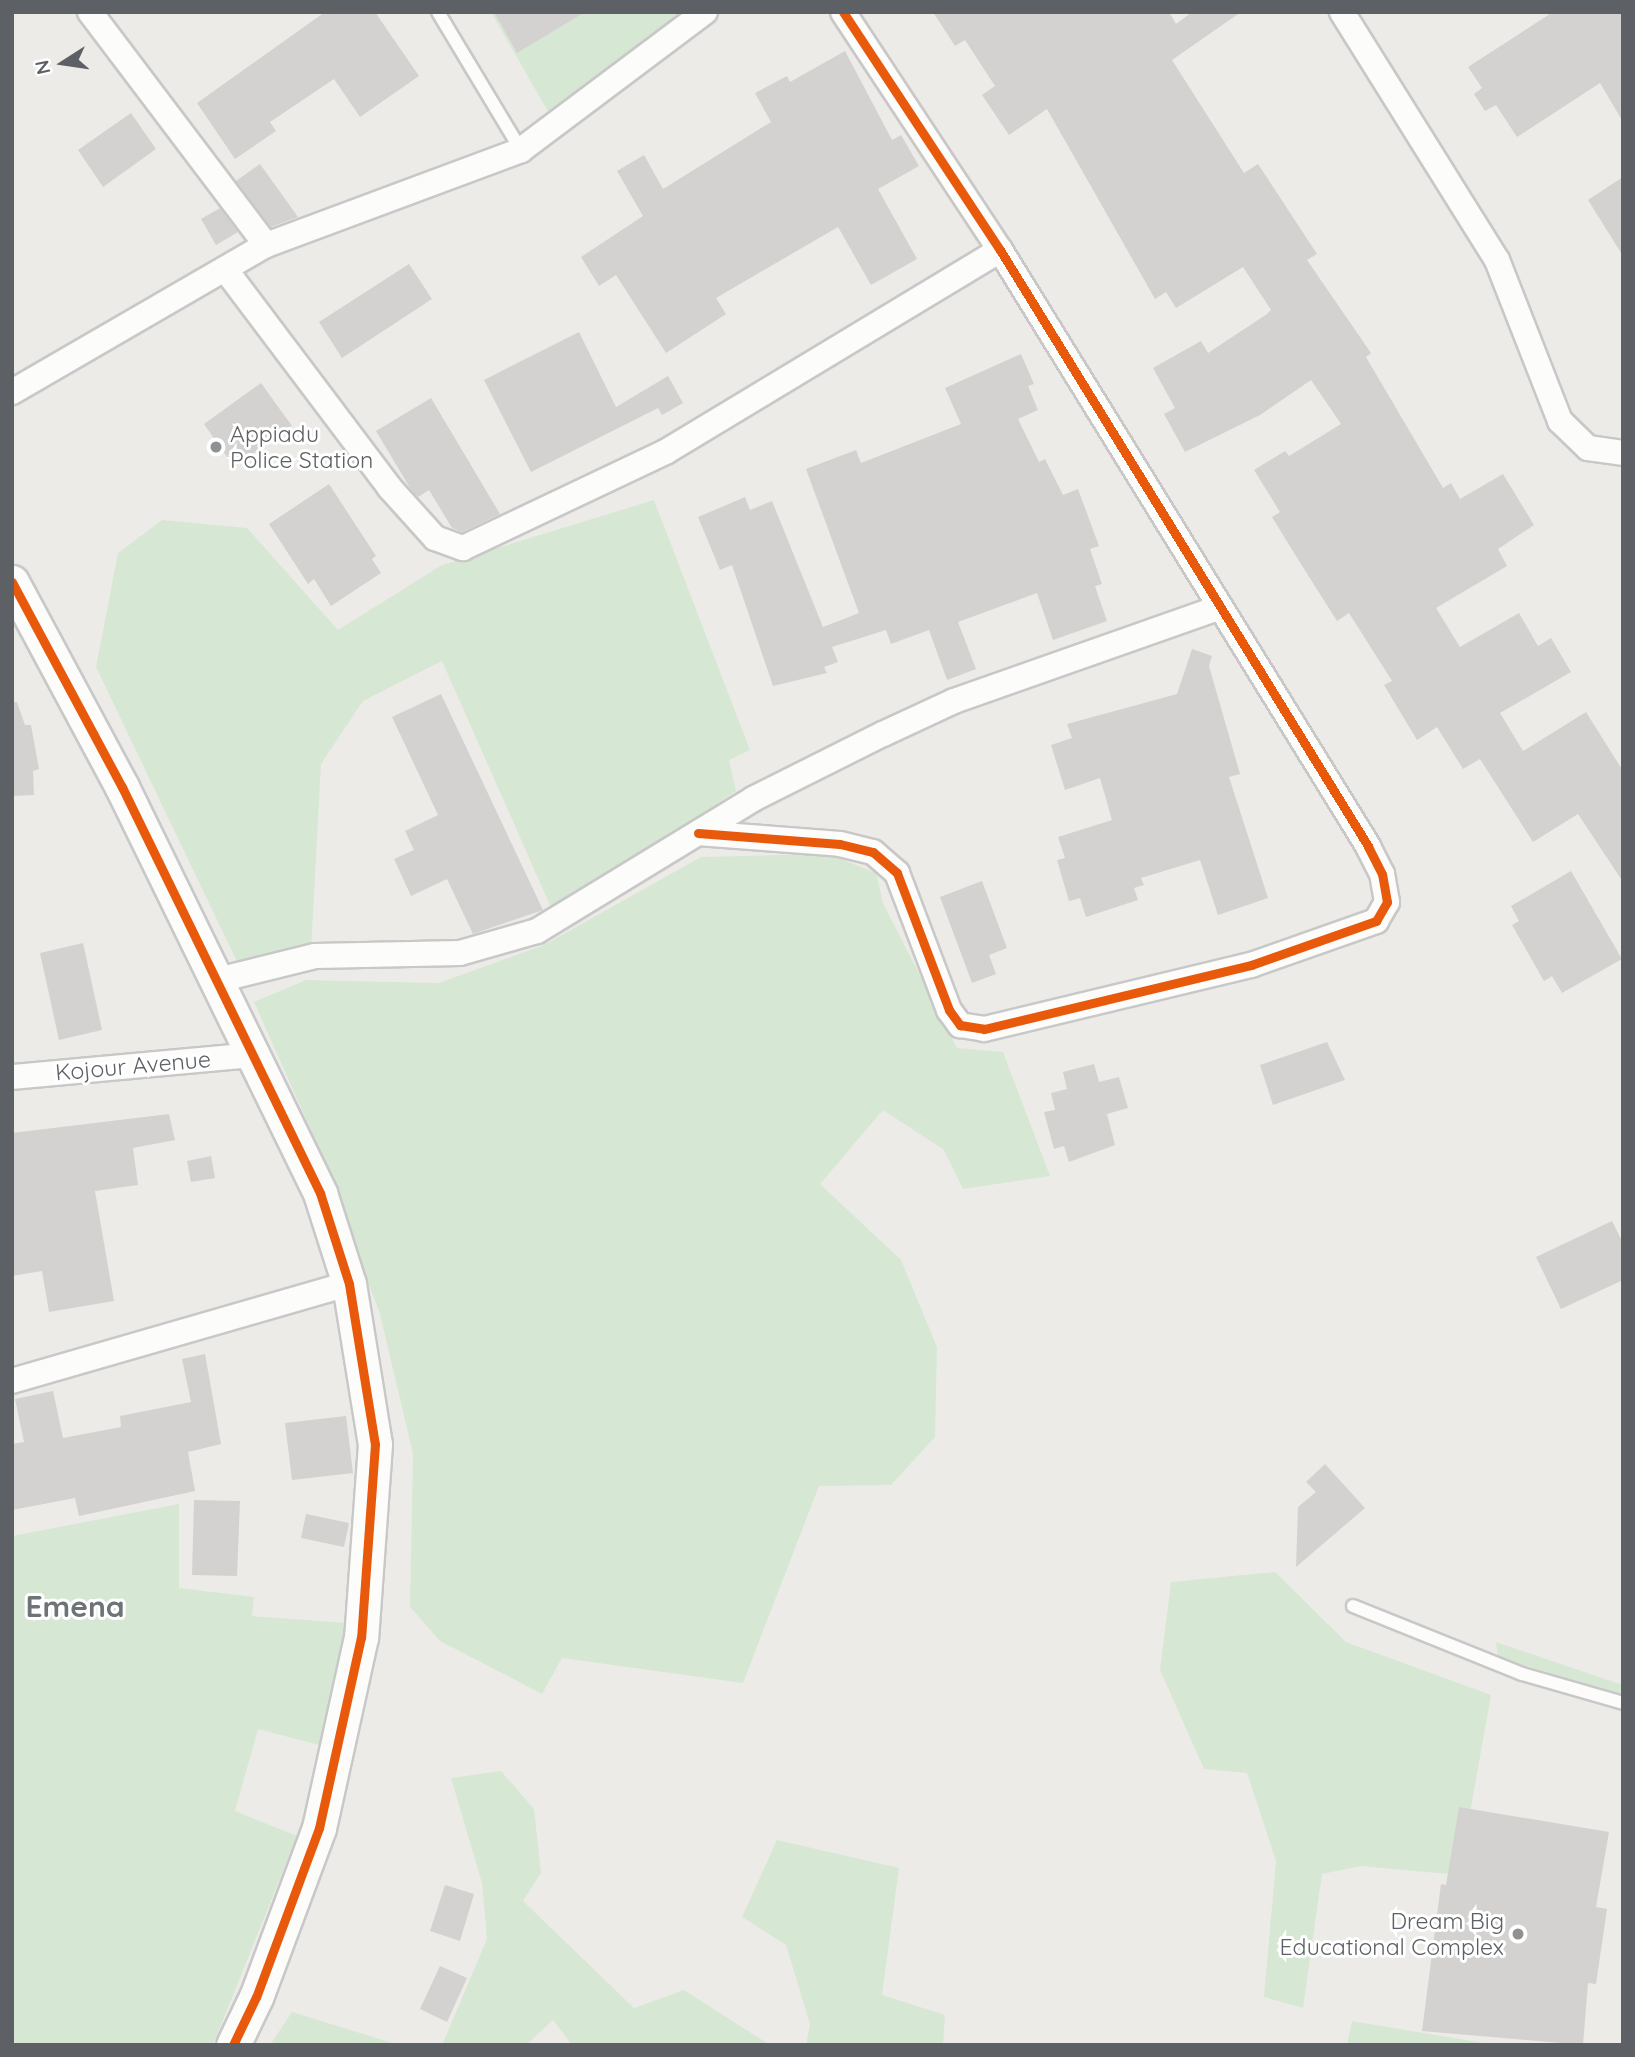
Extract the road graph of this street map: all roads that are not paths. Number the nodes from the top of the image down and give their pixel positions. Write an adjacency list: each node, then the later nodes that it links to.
1 (90, 12): 7 (street)
2 (438, 12): 6 (lane)
3 (705, 12): 6 (street)
4 (843, 12): 8 (street)
5 (1342, 12): 11 (street)
6 (521, 150): 7 (street)
7 (266, 245): 9 (street)
8 (1000, 250): 9 (street); 13 (street)
9 (225, 269): 10 (street)
10 (12, 392)
11 (1623, 453)
12 (12, 582): 15 (street)
13 (1219, 608): 14 (street); 14 (street)
14 (698, 833): 15 (street)
15 (219, 980): 16 (street)
16 (254, 1055): 17 (street, Kojour Avenue); 18 (street)
17 (12, 1077)
18 (349, 1284): 19 (street); 22 (street)
19 (12, 1381)
20 (1353, 1606): 21 (lane)
21 (1623, 1703)
22 (233, 2045)

